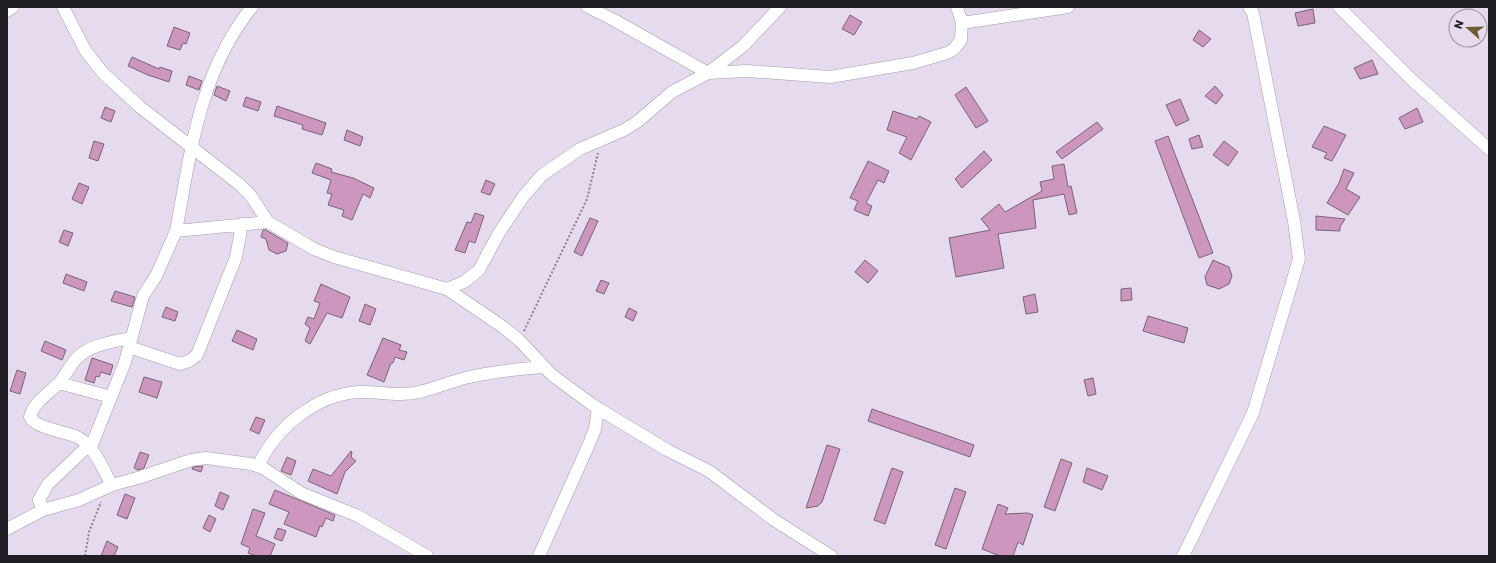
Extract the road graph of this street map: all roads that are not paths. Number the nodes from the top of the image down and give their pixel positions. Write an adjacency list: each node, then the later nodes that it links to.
1 (13, 7): 10 (street)
2 (63, 7): 13 (street)
3 (252, 7): 13 (street)
4 (588, 7): 12 (street)
5 (780, 7): 12 (street)
6 (957, 7): 11 (street)
7 (1068, 7): 11 (street)
8 (1250, 7): 32 (street)
9 (1339, 7): 14 (street)
10 (7, 11)
11 (962, 23): 12 (street)
12 (708, 73): 18 (street)
13 (191, 145): 15 (street); 17 (street)
14 (1489, 149)
15 (268, 222): 16 (street); 18 (street)
16 (242, 224): 17 (street); 19 (street)
17 (176, 232): 19 (street)
18 (448, 289): 20 (street)
19 (130, 343): 21 (street); 22 (street)
20 (543, 367): 23 (street); 25 (street)
21 (59, 383): 22 (street); 24 (street)
22 (111, 397): 24 (street)
23 (598, 408): 30 (street); 31 (street)
24 (90, 446): 26 (street); 27 (street)
25 (258, 466): 26 (street); 29 (street)
26 (112, 484): 27 (street)
27 (43, 510): 28 (street)
28 (7, 529)
29 (427, 556)
30 (539, 556)
31 (831, 556)
32 (1183, 556)

